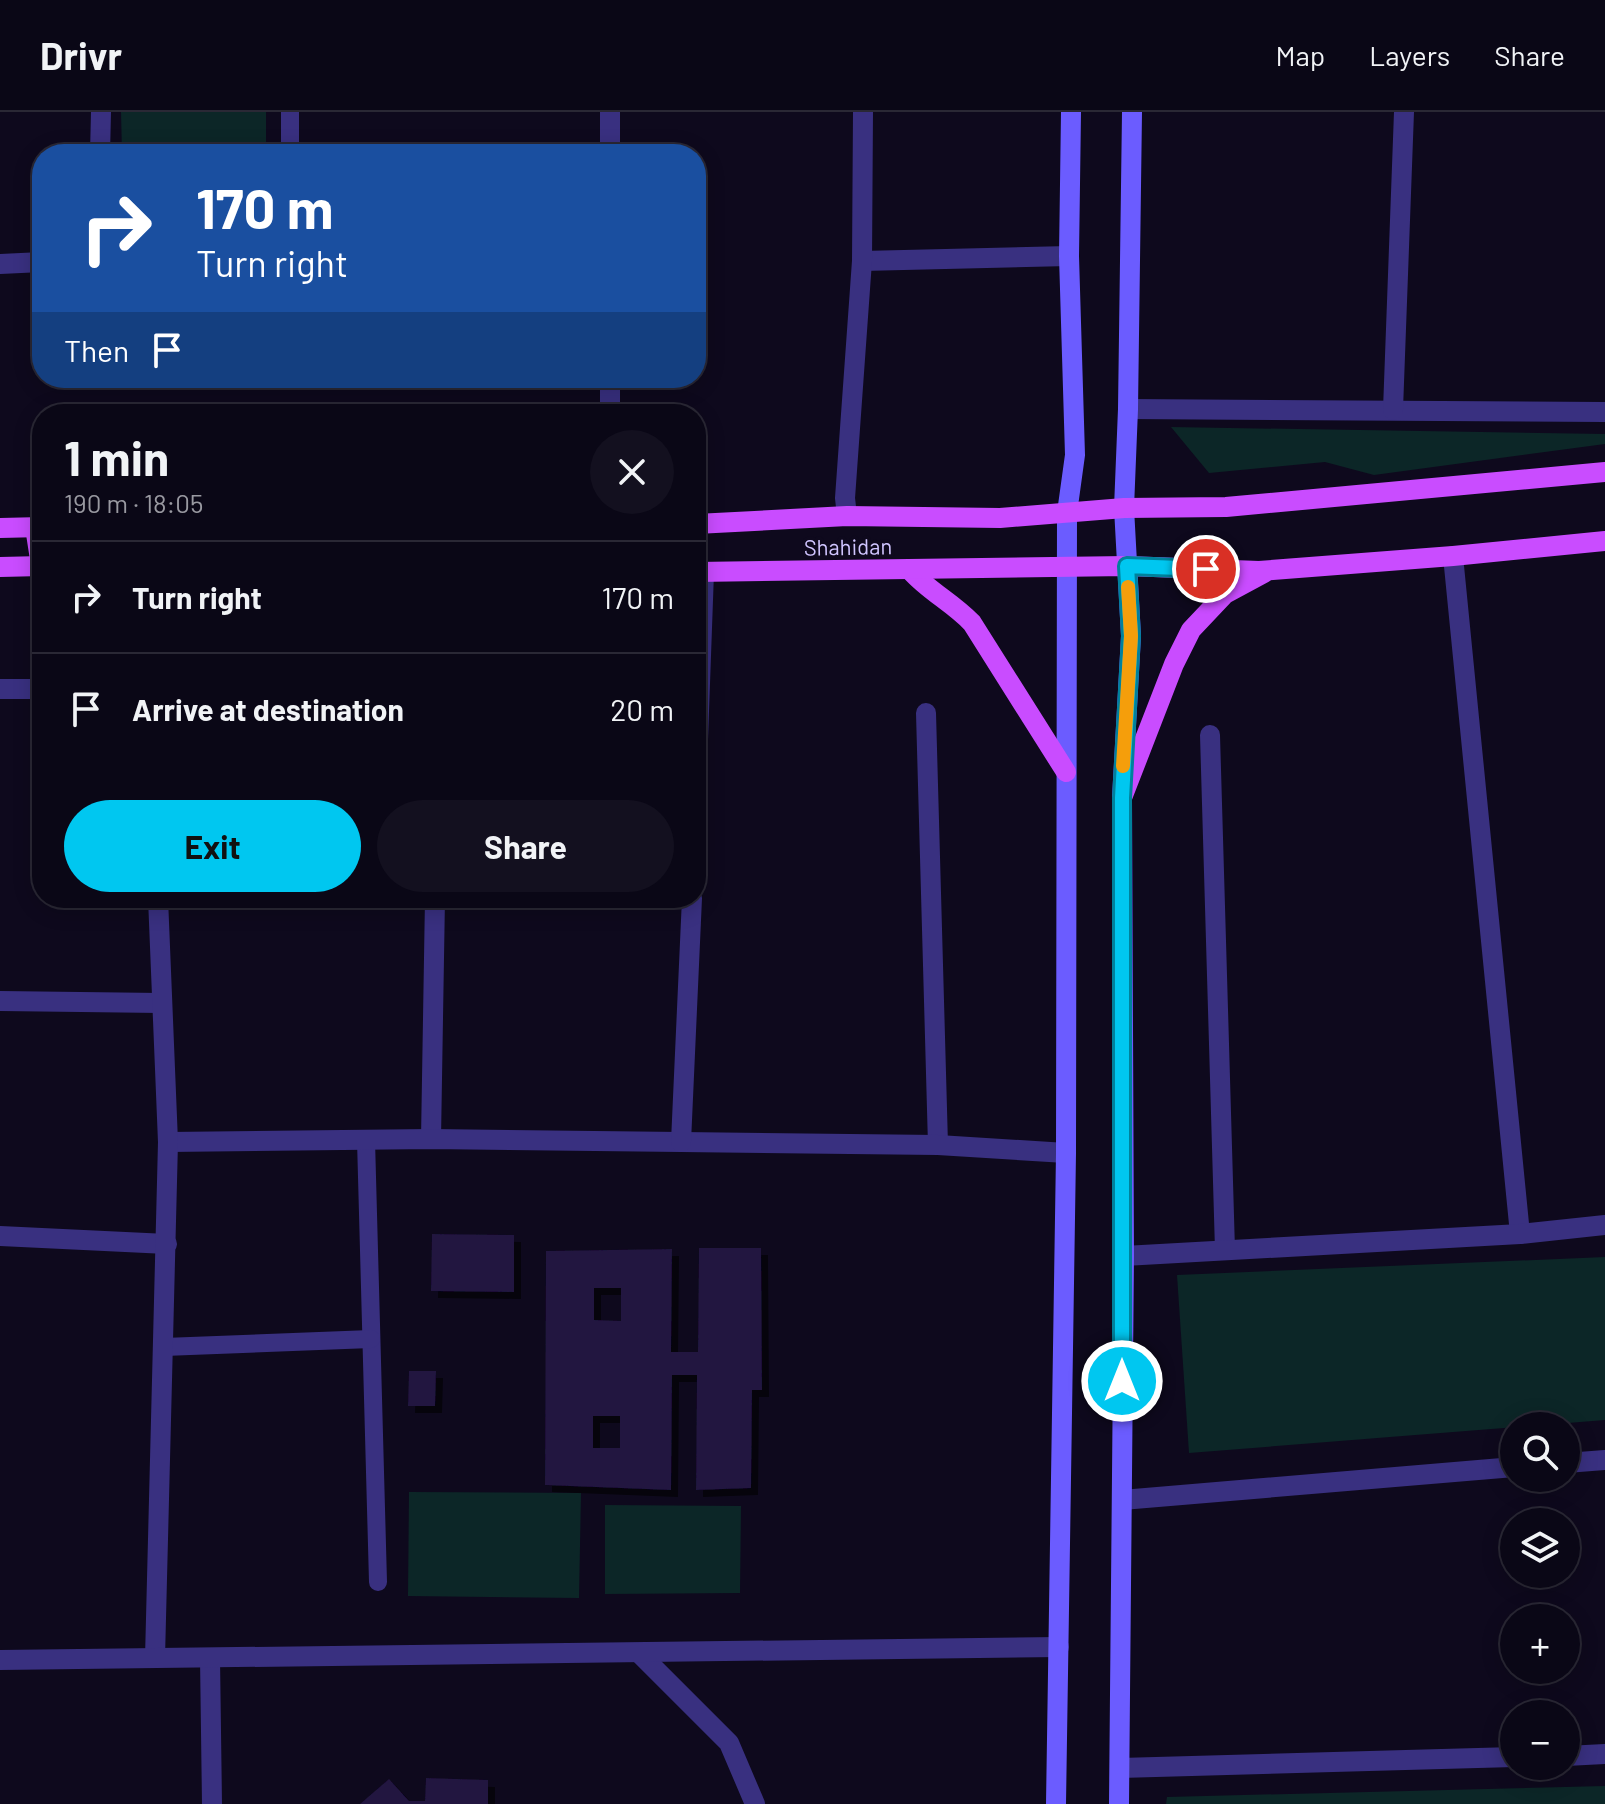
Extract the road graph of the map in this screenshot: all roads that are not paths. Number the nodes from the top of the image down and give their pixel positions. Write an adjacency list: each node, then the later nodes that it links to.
1 (101, 112): 8 (street)
2 (290, 112): 9 (lane)
3 (610, 112): 10 (street)
4 (863, 112): 12 (street)
5 (1071, 112): 11 (main road)
6 (1132, 112): 15 (main road)
7 (1404, 112): 16 (street)
8 (100, 144)
9 (290, 144)
10 (610, 144)
11 (1069, 256): 12 (street); 20 (main road)
12 (862, 261): 21 (street)
13 (32, 262): 14 (street)
14 (0, 264)
15 (1128, 409): 16 (street); 19 (main road)
16 (1393, 410): 17 (street)
17 (1605, 412)
18 (1605, 472): 19 (main road)
19 (1124, 508): 20 (main road); 28 (main road)
20 (1067, 513): 21 (main road); 30 (main road)
21 (847, 516): 22 (main road)
22 (706, 523)
23 (32, 527): 24 (main road)
24 (0, 528)
25 (1605, 541): 26 (main road, Shahidan)
26 (1453, 556): 32 (main road, Shahidan); 52 (street)
27 (32, 566): 29 (main road)
28 (1127, 566): 30 (main road, Shahidan); 32 (main road, Shahidan); 39 (main road)
29 (0, 567)
30 (1067, 568): 31 (main road, Shahidan); 38 (main road)
31 (910, 570): 33 (main road, Shahidan); 38 (main road)
32 (1271, 570): 39 (main road)
33 (706, 572)
34 (0, 689): 35 (street)
35 (32, 689)
36 (926, 713): 49 (street)
37 (1210, 735): 55 (street)
38 (1066, 772): 50 (main road)
39 (1122, 798): 56 (main road)
40 (158, 908): 44 (street)
41 (435, 908): 45 (street)
42 (692, 908): 48 (street)
43 (0, 1001): 44 (street)
44 (161, 1003): 47 (street)
45 (431, 1139): 46 (street); 48 (street)
46 (366, 1140): 47 (street); 57 (lane)
47 (168, 1142): 54 (street)
48 (681, 1142): 49 (street)
49 (938, 1145): 50 (street)
50 (1066, 1153): 64 (main road)
51 (1605, 1225): 52 (street)
52 (1520, 1234): 55 (street)
53 (0, 1236): 54 (street)
54 (167, 1244): 58 (street)
55 (1225, 1250): 56 (street)
56 (1124, 1256): 62 (main road)
57 (371, 1339): 58 (lane); 63 (lane)
58 (164, 1347): 66 (street)
59 (1605, 1460): 60 (street)
60 (1580, 1462)
61 (1500, 1468): 62 (street)
62 (1122, 1500): 72 (main road)
63 (378, 1582)
64 (1059, 1647): 65 (street); 75 (main road)
65 (639, 1653): 67 (street); 74 (street)
66 (155, 1658): 67 (street); 68 (street)
67 (210, 1658): 73 (street)
68 (0, 1660)
69 (1605, 1754): 70 (street)
70 (1580, 1755)
71 (1500, 1757): 72 (street)
72 (1120, 1768): 76 (main road)
73 (212, 1804)
74 (755, 1804)
75 (1056, 1804)
76 (1119, 1804)

